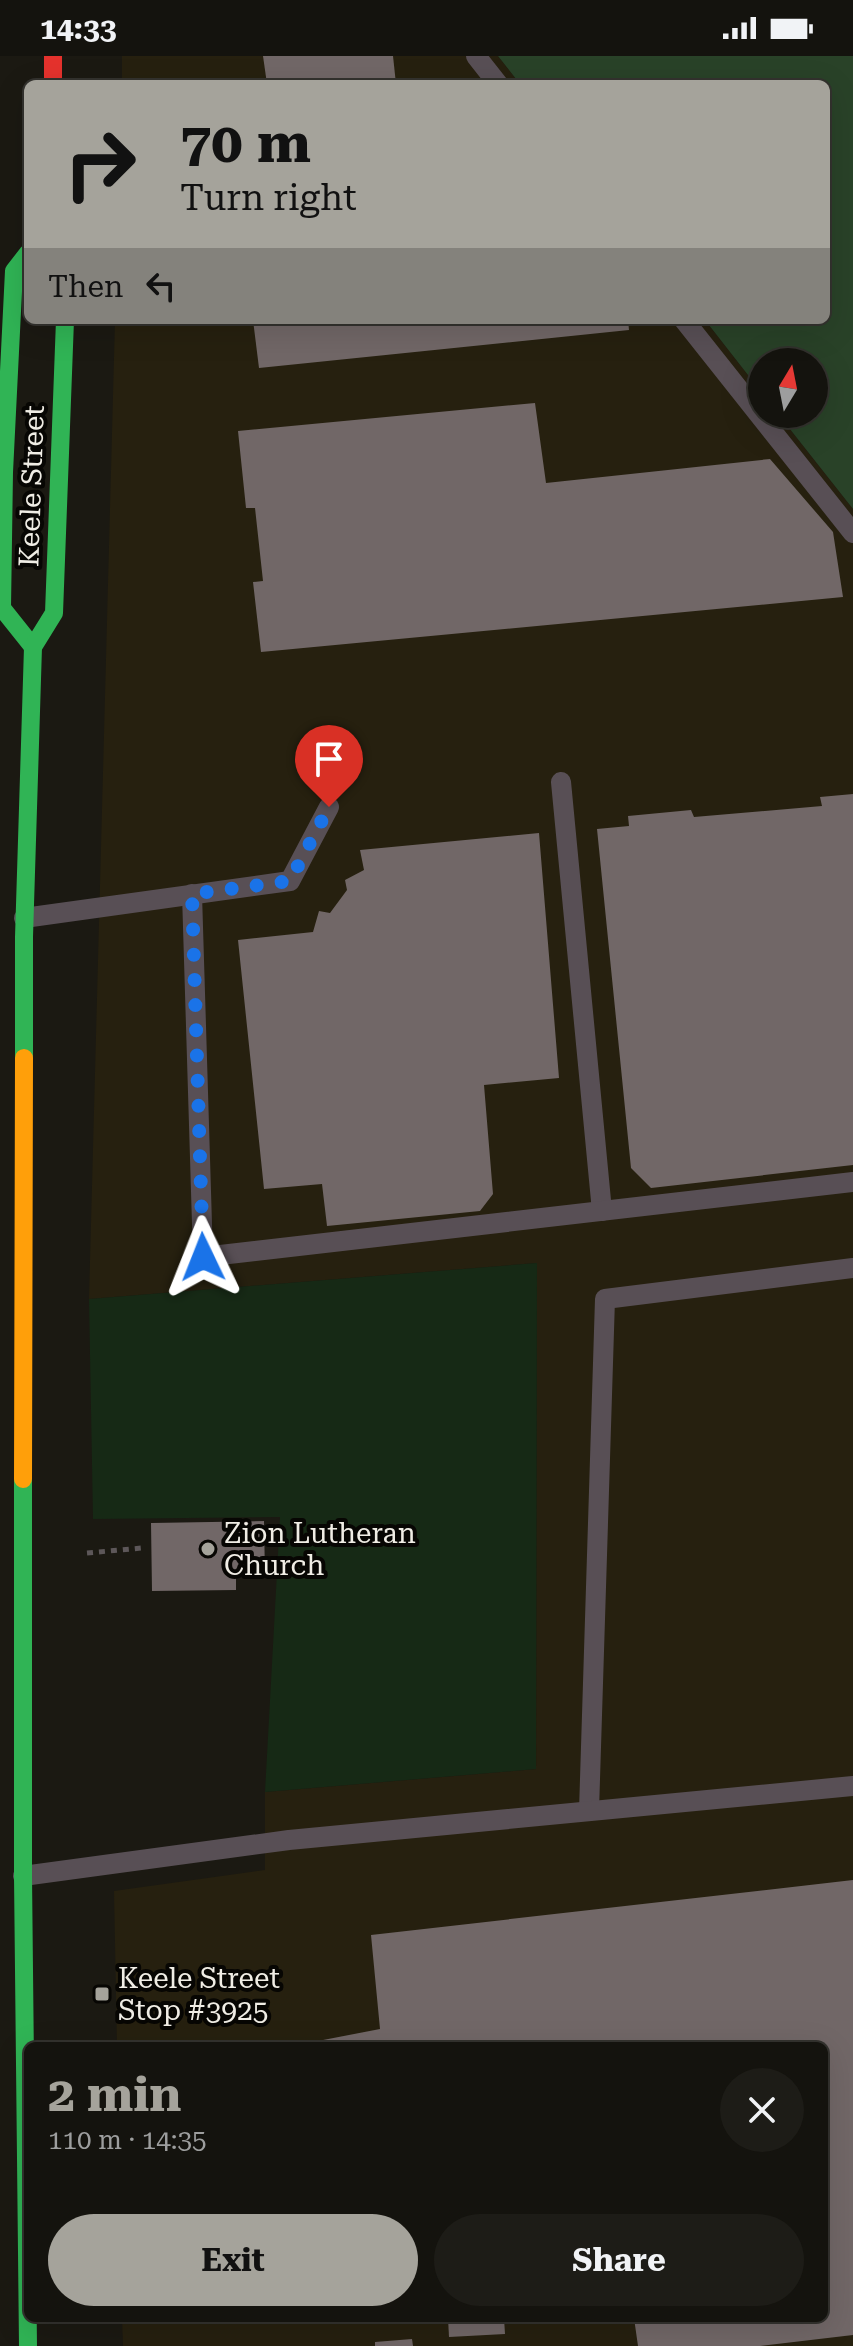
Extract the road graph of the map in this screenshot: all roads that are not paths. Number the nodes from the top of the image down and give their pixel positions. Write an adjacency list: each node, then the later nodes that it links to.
1 (53, 56): 3 (main road)
2 (476, 56): 4 (lane)
3 (53, 80)
4 (495, 80)
5 (24, 258): 9 (main road, Keele Street)
6 (65, 324): 9 (main road, Keele Street)
7 (687, 324): 8 (lane)
8 (853, 533)
9 (33, 647): 13 (main road, Keele Street)
10 (561, 782): 15 (lane)
11 (329, 807): 12 (lane)
12 (192, 894): 13 (lane); 15 (lane)
13 (24, 918): 19 (main road, Keele Street)
14 (853, 1182): 15 (lane)
15 (602, 1211)
16 (853, 1268): 18 (lane)
17 (853, 1786): 18 (lane)
18 (589, 1811): 19 (lane)
19 (23, 1876): 20 (main road, Keele Street)
20 (25, 2042)
21 (28, 2322): 22 (main road, Keele Street)
22 (28, 2346)

